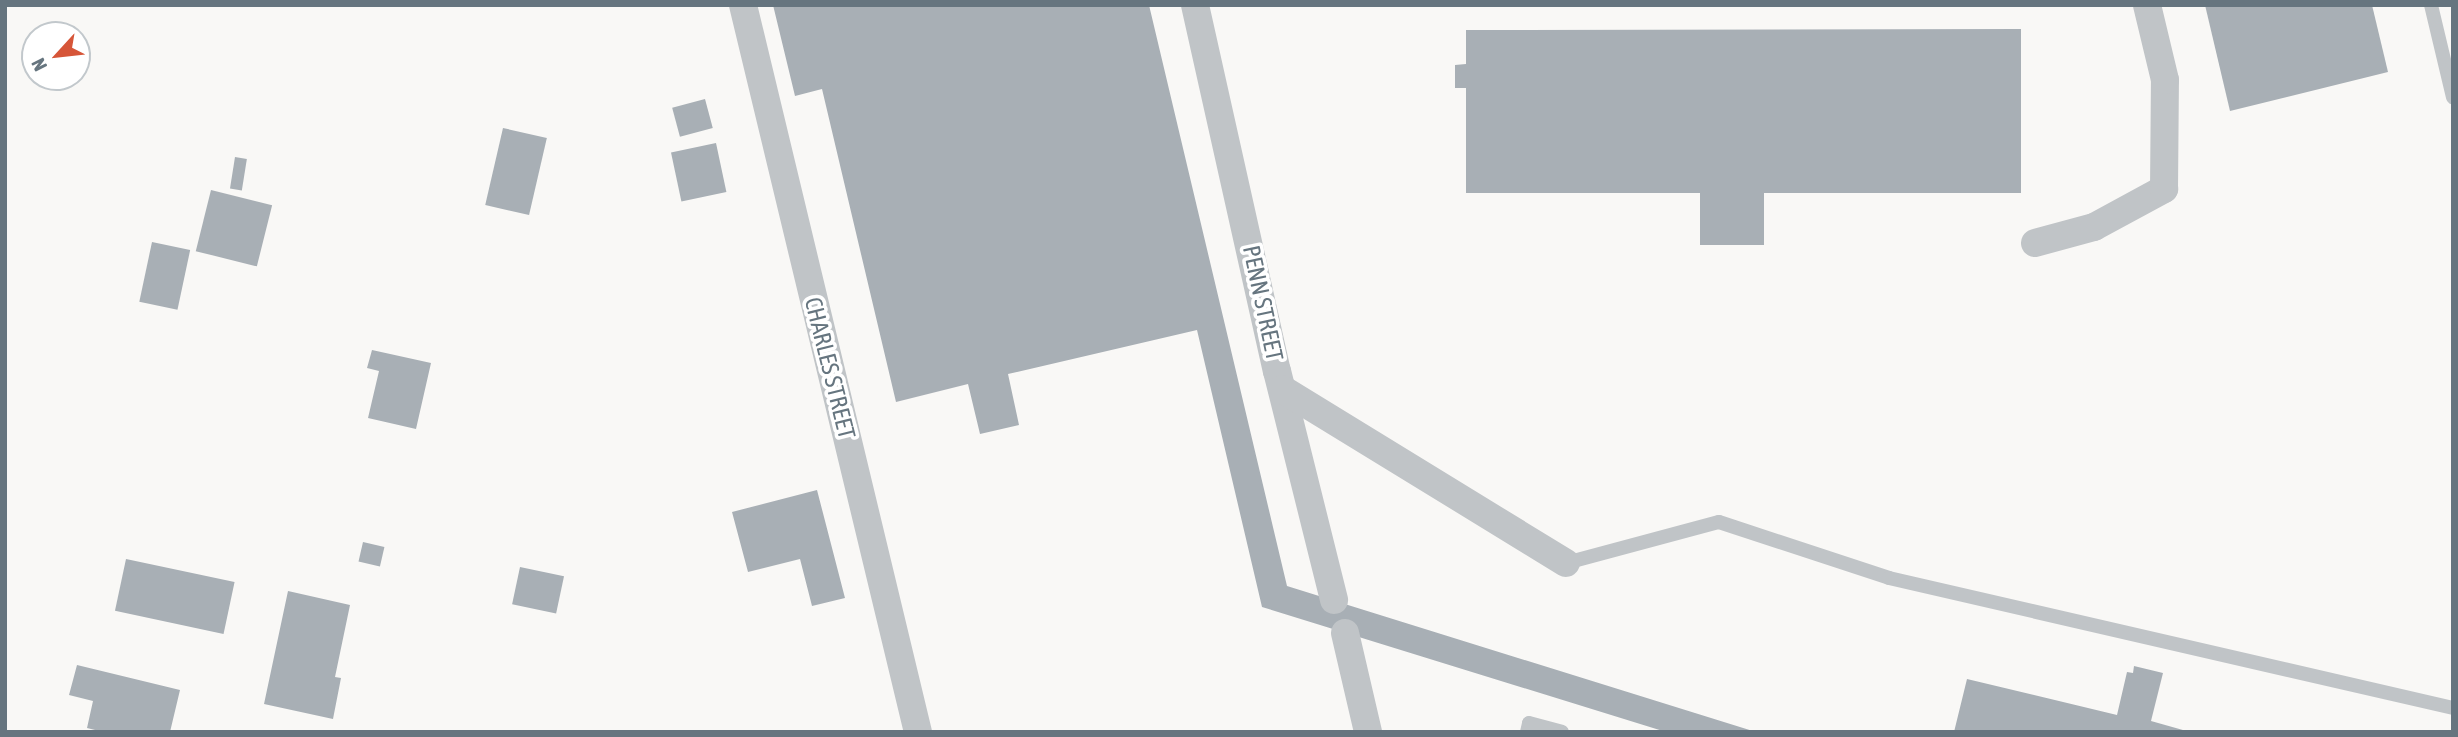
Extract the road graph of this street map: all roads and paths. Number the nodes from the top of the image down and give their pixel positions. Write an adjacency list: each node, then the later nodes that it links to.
1 (743, 5): 12 (street, CHARLES STREET)
2 (1195, 5): 7 (street, PENN STREET)
3 (2147, 5): 6 (street)
4 (2431, 5): 5 (lane)
5 (2453, 97)
6 (2035, 243)
7 (1282, 389): 8 (street); 9 (street, PENN STREET)
8 (1566, 563): 11 (lane)
9 (1334, 600)
10 (1345, 633): 13 (street)
11 (2453, 708)
12 (918, 732)
13 (1368, 732)
14 (1527, 732): 15 (lane)
15 (1562, 732)

